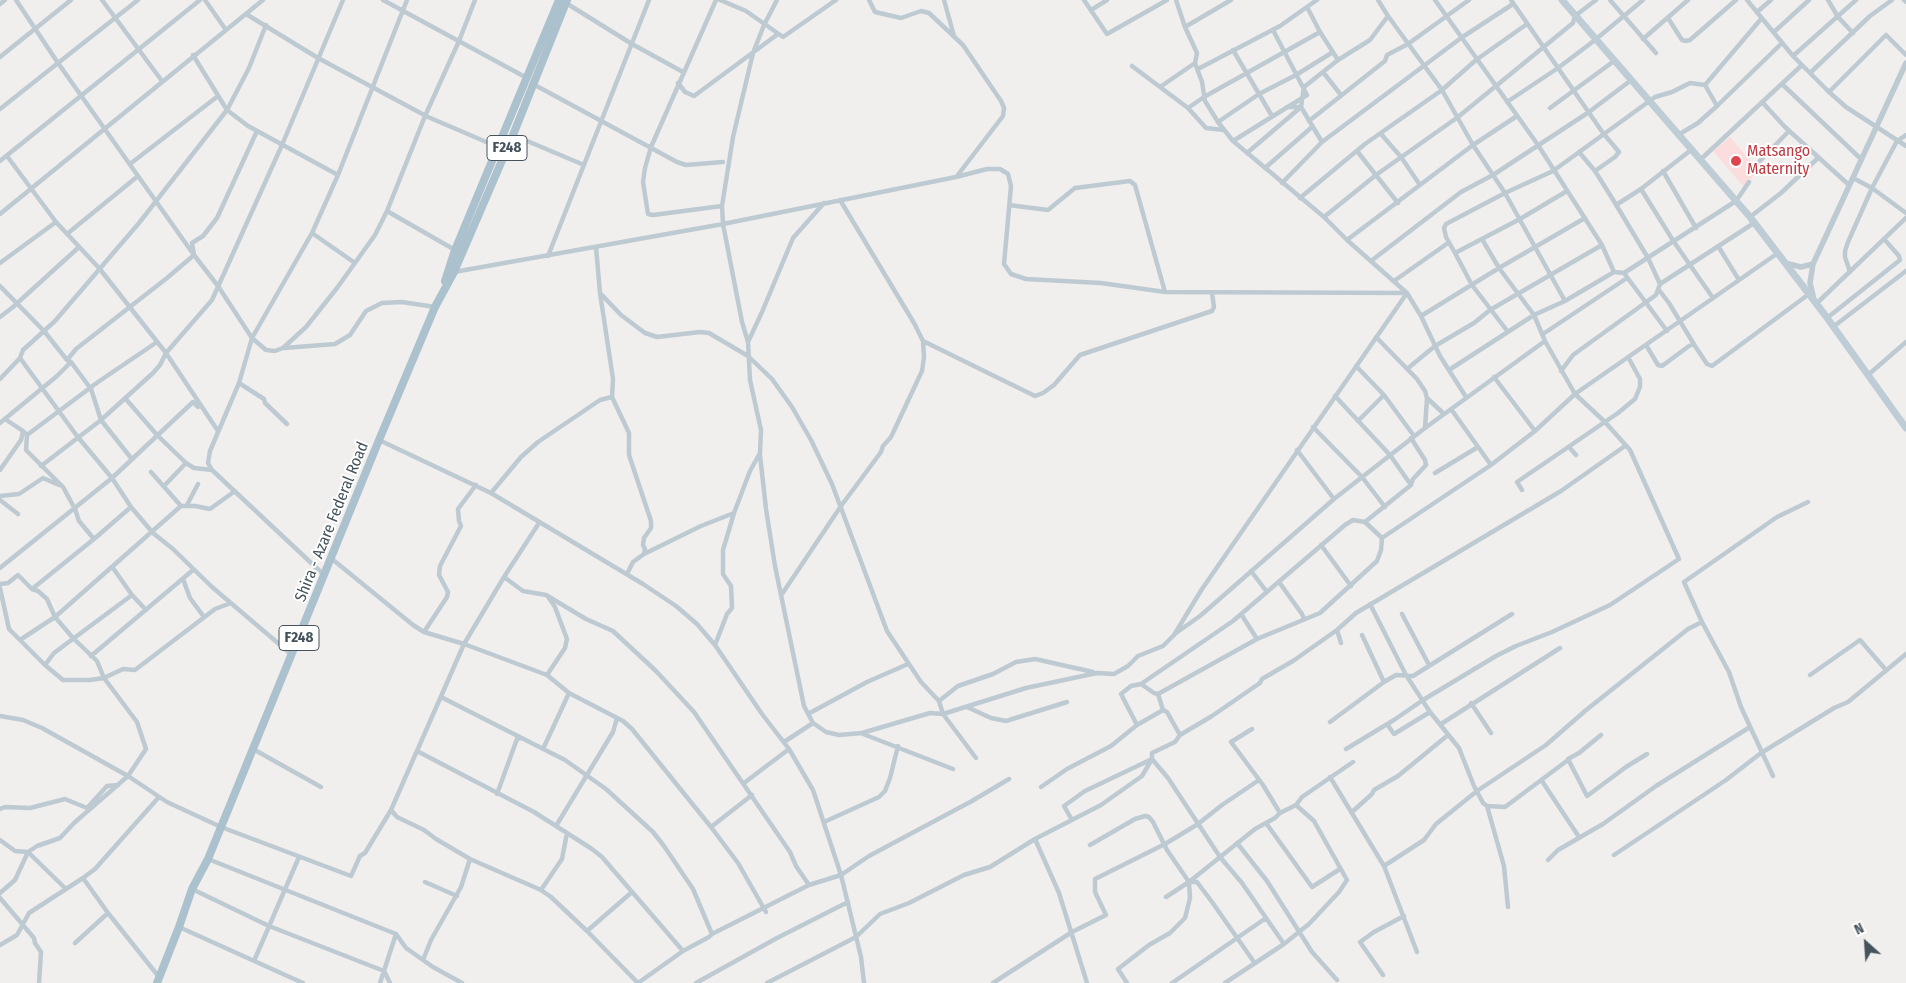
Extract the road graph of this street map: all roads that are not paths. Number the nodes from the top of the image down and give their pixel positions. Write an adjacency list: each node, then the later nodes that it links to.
1 (5, 0): 43 (street)
2 (16, 0): 61 (street)
3 (71, 0): 61 (street)
4 (102, 0): 55 (street)
5 (138, 0): 55 (street)
6 (200, 0): 79 (street)
7 (205, 0): 62 (street)
8 (263, 0): 48 (street)
9 (343, 0): 89 (street)
10 (383, 0): 45 (street)
11 (407, 0): 45 (street)
12 (474, 0): 74 (street)
13 (649, 0): 76 (street)
14 (716, 0): 100 (street)
15 (720, 0): 59 (street)
16 (777, 0): 59 (street)
17 (836, 0): 67 (street)
18 (869, 0): 69 (street)
19 (944, 0): 69 (street)
20 (1084, 0): 46 (street)
21 (1107, 0): 46 (street)
22 (1167, 0): 68 (street)
23 (1176, 0): 60 (street)
24 (1231, 0): 60 (street)
25 (1318, 0): 44 (street)
26 (1378, 0): 49 (street)
27 (1435, 0): 50 (street)
28 (1469, 0): 50 (street)
29 (1562, 0): 51 (main road)
30 (1596, 0): 51 (street)
31 (1610, 0): 52 (street)
32 (1643, 0): 52 (street)
33 (1688, 0): 54 (street)
34 (1736, 0): 54 (street)
35 (1748, 0): 47 (street)
36 (1771, 0): 47 (street)
37 (1809, 0): 64 (street)
38 (1828, 0): 53 (street)
39 (1856, 0): 53 (street)
40 (1892, 0): 66 (street)
41 (564, 1): 76 (street); 106 (main road, Shira - Azare Federal Road / F248)
42 (1512, 2): 57 (street); 71 (street)
43 (0, 4)
44 (1307, 7): 63 (street); 65 (street)
45 (403, 10): 74 (street); 112 (street)
46 (1091, 10): 68 (street)
47 (1757, 12): 56 (street)
48 (246, 14): 58 (street); 62 (street)
49 (1388, 16): 77 (street); 86 (street)
50 (1446, 16): 71 (street); 77 (street)
51 (1575, 16): 73 (main road); 78 (street)
52 (1624, 16): 72 (street); 73 (street)
53 (1838, 17): 66 (street); 87 (street)
54 (1668, 18): 72 (street)
55 (115, 19): 79 (street); 92 (street)
56 (1761, 19): 64 (street); 110 (street)
57 (1528, 24): 78 (street); 90 (street)
58 (266, 25): 89 (street); 133 (street)
59 (764, 25): 67 (street); 82 (street)
60 (1185, 26): 93 (street)
61 (35, 29): 88 (street); 92 (street)
62 (226, 30): 84 (street)
63 (1272, 30): 80 (street); 81 (street)
64 (1775, 31): 75 (street)
65 (1320, 32): 81 (street); 86 (street)
66 (1853, 33): 102 (street)
67 (778, 34): 82 (street)
68 (1107, 34): 70 (street)
69 (955, 37): 184 (street)
70 (1101, 38)
71 (1461, 38): 90 (street); 97 (street)
72 (1643, 39): 83 (street)
73 (1595, 40): 91 (main road); 98 (street)
74 (459, 41): 106 (street); 135 (street)
75 (1782, 43): 87 (street); 127 (street)
76 (632, 44): 100 (street); 140 (street)
77 (1408, 44): 97 (street); 119 (street)
78 (1544, 46): 98 (street); 111 (street)
79 (138, 50): 105 (street); 120 (street)
80 (1233, 50): 99 (street); 103 (street)
81 (1284, 52): 103 (street); 104 (street)
82 (753, 53): 108 (street); 203 (street)
83 (1656, 53)
84 (193, 55): 105 (street); 121 (street)
85 (1906, 55): 117 (street)
86 (1335, 56): 101 (street); 104 (street)
87 (1794, 56): 95 (street)
88 (0, 57)
89 (318, 58): 112 (street); 156 (street)
90 (1476, 60): 111 (street); 115 (street)
91 (1614, 61): 107 (main road); 116 (street)
92 (58, 63): 120 (street); 132 (street)
93 (1195, 63): 99 (street); 113 (street)
94 (1906, 63): 143 (street)
95 (1802, 65): 102 (street); 109 (street)
96 (1132, 66): 113 (street)
97 (1426, 66): 115 (street); 155 (street)
98 (1558, 68): 116 (street); 125 (street)
99 (1198, 69): 122 (street)
100 (683, 72): 108 (street)
101 (1323, 72): 114 (street); 119 (street)
102 (1810, 72): 117 (street)
103 (1247, 73): 118 (street); 122 (street)
104 (1296, 75): 114 (street); 118 (street)
105 (162, 81): 144 (street)
106 (530, 81): 140 (street); 150 (main road, Shira - Azare Federal Road / F248); 161 (main road, Shira - Azare Federal Road / F248)
107 (1630, 81): 124 (main road); 134 (street)
108 (678, 83): 160 (street)
109 (1782, 84): 126 (street); 169 (street)
110 (1705, 85): 124 (street); 127 (street)
111 (1495, 86): 125 (street); 138 (street)
112 (372, 87): 135 (street); 180 (street)
113 (1160, 87): 130 (street)
114 (1304, 87): 123 (street)
115 (1442, 90): 138 (street); 149 (street)
116 (1573, 90): 131 (street); 134 (street)
117 (1828, 92): 143 (street)
118 (1259, 94): 136 (street); 141 (street)
119 (1341, 95): 139 (street)
120 (81, 96): 144 (street); 166 (street)
121 (218, 96): 133 (street); 173 (street)
122 (1204, 97): 130 (street); 141 (street)
123 (1299, 100): 128 (street); 129 (street)
124 (1648, 101): 148 (street); 151 (main road)
125 (1507, 102): 137 (street)
126 (1763, 103): 147 (street); 170 (street)
127 (1717, 106): 151 (street)
128 (1287, 107): 129 (street); 136 (street)
129 (1301, 107): 139 (street); 165 (street)
130 (1188, 108): 145 (street)
131 (1550, 108)
132 (0, 109)
133 (227, 110): 146 (street); 197 (street)
134 (1589, 112): 148 (street); 158 (street)
135 (425, 116): 161 (street); 204 (street)
136 (1272, 116): 154 (street)
137 (1517, 116): 157 (street); 158 (street)
138 (1458, 117): 157 (street); 167 (street)
139 (1309, 121): 142 (street)
140 (601, 122): 160 (street); 174 (street)
141 (1218, 122): 145 (street)
142 (1312, 127): 155 (street); 176 (street)
143 (1878, 127): 153 (street); 169 (street)
144 (104, 128): 173 (street); 190 (street)
145 (1224, 130): 154 (street)
146 (257, 131): 156 (street); 230 (street)
147 (1790, 131): 168 (street); 175 (street)
148 (1603, 133): 164 (street); 178 (street)
149 (1381, 134): 163 (street); 167 (street)
150 (513, 135): 174 (street); 242 (main road, Shira - Azare Federal Road / F248)
151 (1678, 135): 162 (main road)
152 (1906, 135): 153 (street)
153 (1897, 141): 159 (street); 191 (street)
154 (1233, 142): 165 (street)
155 (1322, 142): 187 (street)
156 (282, 144): 180 (street); 252 (street)
157 (1473, 145): 182 (street); 189 (street)
158 (1538, 145): 177 (street); 182 (street)
159 (1906, 146)
160 (651, 147): 172 (street); 203 (street)
161 (499, 148): 227 (main road, Shira - Azare Federal Road / F248)
162 (1691, 150): 170 (main road); 179 (street)
163 (1357, 151): 181 (street); 195 (street)
164 (1579, 152): 177 (street); 178 (street)
165 (1247, 153): 176 (street)
166 (7, 156): 171 (street); 190 (street)
167 (1401, 157): 181 (street); 189 (street)
168 (1818, 158): 188 (street); 211 (street)
169 (1861, 159): 185 (street)
170 (1700, 160): 198 (main road)
171 (0, 161)
172 (722, 162)
173 (130, 164): 183 (street)
174 (584, 164): 231 (street)
175 (1756, 165)
176 (1264, 168): 187 (street)
177 (1553, 171): 193 (street); 194 (street)
178 (1595, 171): 202 (street)
179 (1663, 171): 192 (street); 214 (street)
180 (338, 175): 215 (street)
181 (1376, 175): 200 (street); 207 (street)
182 (1493, 175): 194 (street); 233 (street)
183 (138, 176): 197 (street); 216 (street)
184 (956, 177): 196 (street); 201 (street)
185 (1853, 178): 188 (street); 191 (street)
186 (1749, 182): 198 (street)
187 (1282, 183): 195 (street)
188 (1849, 185): 238 (street)
189 (1420, 186): 200 (street)
190 (31, 188): 206 (street); 212 (street)
191 (1872, 188): 205 (street); 244 (street)
192 (1641, 189): 202 (street); 220 (street)
193 (1567, 191): 208 (street); 210 (street)
194 (1505, 193): 210 (street); 221 (street)
195 (1300, 198): 207 (street)
196 (840, 200): 199 (street); 282 (street)
197 (156, 201): 230 (street); 239 (street)
198 (1736, 202): 211 (main road); 214 (street)
199 (824, 203): 213 (street); 285 (street)
200 (1398, 203): 219 (street)
201 (1009, 205): 255 (street); 255 (street)
202 (1616, 205): 232 (street)
203 (722, 206): 213 (street)
204 (387, 211): 227 (street); 235 (street)
205 (1906, 213)
206 (0, 214)
207 (1324, 216): 219 (street)
208 (1585, 218): 222 (street); 226 (street)
209 (1906, 218): 218 (street)
210 (1520, 219): 217 (street); 226 (street)
211 (1752, 220): 223 (street); 229 (main road)
212 (56, 222): 216 (street); 234 (street)
213 (723, 224): 225 (street); 285 (street)
214 (1696, 228): 220 (street)
215 (312, 233): 235 (street); 281 (street)
216 (67, 234): 224 (street)
217 (1482, 239): 228 (street); 240 (street)
218 (1884, 239): 244 (street); 273 (street)
219 (1347, 240): 233 (street)
220 (1674, 242): 232 (street); 237 (street)
221 (1448, 243): 228 (street); 249 (street)
222 (1602, 245): 243 (street); 246 (street)
223 (1718, 246): 237 (street); 248 (street)
224 (79, 247): 239 (street); 266 (street)
225 (596, 247): 231 (street); 257 (street)
226 (1536, 247): 240 (street); 246 (street)
227 (455, 250): 256 (main road, Shira - Azare Federal Road / F248)
228 (1455, 253): 253 (street)
229 (1778, 253): 236 (main road); 248 (street)
230 (194, 255): 252 (street); 267 (street)
231 (548, 256): 242 (street)
232 (1648, 258): 245 (street); 250 (street)
233 (1371, 261): 249 (street)
234 (0, 263)
235 (355, 263): 290 (street)
236 (1785, 263): 238 (street); 260 (main road)
237 (1689, 264): 250 (street); 262 (street)
238 (1813, 264): 265 (street)
239 (99, 268): 267 (street); 276 (street)
240 (1499, 268): 253 (street); 261 (street)
241 (1906, 270): 275 (street)
242 (454, 272): 256 (main road, Shira - Azare Federal Road / F248)
243 (1614, 272): 245 (street); 263 (street)
244 (1850, 272): 265 (street)
245 (1624, 273): 247 (street)
246 (1551, 274): 261 (street); 263 (street)
247 (1627, 278): 264 (street); 279 (street)
248 (1739, 280): 262 (street)
249 (1394, 281): 259 (street)
250 (1660, 284): 254 (street)
251 (0, 286): 266 (street)
252 (218, 286): 281 (street); 291 (street)
253 (1472, 286): 269 (street); 270 (street)
254 (1659, 290): 264 (street); 274 (street)
255 (1165, 292): 258 (street)
256 (442, 293): 268 (main road, Shira - Azare Federal Road / F248)
257 (600, 293): 292 (street); 309 (street)
258 (1212, 293): 259 (street); 282 (street)
259 (1407, 293): 270 (street); 280 (street)
260 (1809, 294): 265 (main road); 287 (street)
261 (1518, 295): 269 (street); 271 (street)
262 (1714, 298): 274 (street)
263 (1565, 301): 271 (street)
264 (1646, 302): 277 (street); 299 (street)
265 (1816, 303): 273 (main road)
266 (17, 304): 272 (street); 276 (street)
267 (130, 306): 284 (street); 295 (street)
268 (435, 307): 290 (street); 332 (main road, Shira - Azare Federal Road / F248)
269 (1490, 310): 278 (street); 289 (street)
270 (1421, 316): 289 (street)
271 (1534, 316): 278 (street); 279 (street)
272 (0, 317)
273 (1827, 318): 275 (main road)
274 (1680, 322): 277 (street); 287 (street)
275 (1834, 327): 300 (main road)
276 (44, 331): 294 (street); 295 (street)
277 (1667, 331): 288 (street)
278 (1508, 332): 298 (street)
279 (1543, 334): 283 (street)
280 (1376, 337): 296 (street); 297 (street)
281 (252, 338): 290 (street); 303 (street)
282 (922, 341): 366 (street)
283 (1545, 341): 299 (street); 301 (street)
284 (158, 342): 291 (street); 305 (street)
285 (748, 342): 292 (street)
286 (1906, 342): 300 (street)
287 (1694, 344): 288 (street)
288 (1646, 345): 293 (street)
289 (1435, 346): 297 (street); 298 (street)
290 (283, 348)
291 (166, 353): 311 (street); 316 (street)
292 (748, 356): 337 (street); 366 (street)
293 (1628, 357): 306 (street); 320 (street)
294 (20, 358): 302 (street); 304 (street)
295 (69, 361): 304 (street); 305 (street)
296 (1356, 366): 307 (street); 308 (street)
297 (1407, 369): 312 (street)
298 (1449, 370): 310 (street)
299 (1561, 371): 306 (street)
300 (1868, 375): 325 (main road)
301 (1494, 377): 310 (street); 327 (street)
302 (0, 378)
303 (239, 382): 322 (street); 326 (street)
304 (43, 387): 314 (street); 317 (street)
305 (91, 389): 314 (street); 318 (street)
306 (1575, 394): 320 (street); 327 (street)
307 (1384, 395): 319 (street); 331 (street)
308 (1335, 396): 319 (street); 323 (street)
309 (612, 397): 359 (street); 378 (street)
310 (1466, 397): 313 (street)
311 (125, 398): 318 (street); 329 (street)
312 (1427, 398): 315 (street); 324 (street)
313 (1451, 409): 315 (street); 334 (street)
314 (60, 412): 328 (street); 330 (street)
315 (1444, 414): 324 (street)
316 (207, 415): 326 (street); 329 (street)
317 (5, 419): 321 (street); 328 (street)
318 (101, 420): 330 (street); 340 (street)
319 (1358, 421): 338 (street)
320 (1606, 422): 333 (street); 335 (street)
321 (0, 423)
322 (287, 424)
323 (1313, 427): 336 (street); 350 (street)
324 (1425, 428): 331 (street)
325 (1906, 428)
326 (218, 431): 342 (street)
327 (1535, 431): 343 (street)
328 (25, 433): 344 (street); 346 (street)
329 (157, 435): 340 (street); 341 (street)
330 (78, 436): 344 (street); 351 (street)
331 (1412, 437): 338 (street); 355 (street)
332 (380, 440): 353 (street); 379 (main road, Shira - Azare Federal Road / F248)
333 (1624, 446): 397 (street); 434 (street)
334 (1478, 447): 343 (street); 349 (street)
335 (1569, 447): 339 (street); 357 (street)
336 (1297, 450): 361 (street); 408 (street)
337 (760, 453): 370 (street); 393 (street)
338 (1390, 455): 350 (street); 355 (street)
339 (1576, 455)
340 (131, 458): 351 (street)
341 (186, 463): 345 (street); 354 (street)
342 (208, 463): 345 (street); 347 (street)
343 (1492, 465): 375 (street)
344 (41, 466): 356 (street)
345 (202, 469): 347 (street)
346 (0, 470)
347 (212, 470): 358 (street)
348 (151, 472): 354 (street)
349 (1435, 473)
350 (1362, 476): 361 (street); 368 (street)
351 (112, 478): 367 (street); 369 (street)
352 (198, 484): 365 (street)
353 (476, 485): 359 (street); 407 (street)
354 (164, 486): 364 (street)
355 (1411, 486): 368 (street)
356 (63, 487): 360 (street); 369 (street)
357 (1522, 490)
358 (235, 492): 365 (street); 385 (street)
359 (491, 493): 373 (street)
360 (0, 496)
361 (1334, 499): 383 (street)
362 (0, 500): 371 (street)
363 (1808, 502): 405 (street)
364 (181, 506): 365 (street); 374 (street)
365 (188, 506)
366 (840, 506): 393 (street); 420 (street)
367 (131, 507): 374 (street); 376 (street)
368 (1384, 507): 372 (street)
369 (75, 509): 376 (street); 380 (street)
370 (734, 513): 378 (street); 415 (street)
371 (18, 514)
372 (1365, 522): 375 (street); 377 (street)
373 (539, 523): 384 (street); 386 (street)
374 (153, 533): 381 (street); 382 (street)
375 (1382, 538): 390 (street)
376 (94, 539): 391 (street)
377 (1321, 545): 388 (street); 390 (street)
378 (644, 554): 384 (street)
379 (332, 559): 385 (main road, Shira - Azare Federal Road / F248); 407 (street)
380 (0, 568)
381 (113, 568): 394 (street); 402 (street)
382 (194, 570): 387 (street); 396 (street)
383 (1251, 571): 392 (street); 408 (street)
384 (627, 574): 415 (street)
385 (325, 576): 418 (main road, Shira - Azare Federal Road / F248)
386 (504, 577): 395 (street); 414 (street)
387 (183, 579): 398 (street); 403 (street)
388 (1279, 582): 392 (street); 404 (street)
389 (0, 586): 391 (street); 412 (street)
390 (1351, 586): 404 (street)
391 (32, 589): 402 (street)
392 (1267, 592): 399 (street)
393 (782, 594): 441 (street)
394 (132, 595): 398 (street); 410 (street)
395 (546, 595): 426 (street); 479 (street)
396 (230, 603): 403 (street); 418 (street)
397 (1370, 604): 406 (street); 425 (street)
398 (146, 610): 419 (street)
399 (1241, 614): 411 (street); 430 (street)
400 (1402, 614): 422 (street)
401 (1512, 614): 422 (street)
402 (55, 617): 410 (street); 412 (street)
403 (204, 617): 428 (street)
404 (1304, 619): 411 (street)
405 (1702, 622): 450 (street); 483 (street)
406 (1337, 630): 413 (street); 454 (street)
407 (424, 632): 414 (street)
408 (1174, 635): 424 (street)
409 (1362, 635): 429 (street)
410 (73, 638): 419 (street); 421 (street)
411 (1257, 639): 432 (street)
412 (20, 640): 421 (street)
413 (1341, 643)
414 (464, 644): 426 (street); 433 (street)
415 (715, 645): 458 (street)
416 (1560, 648): 437 (street)
417 (1906, 654): 423 (street)
418 (292, 655): 460 (main road, Shira - Azare Federal Road / F248)
419 (90, 656): 428 (street)
420 (908, 664): 435 (street); 441 (street)
421 (45, 665): 428 (street)
422 (1429, 665): 425 (street)
423 (1886, 670): 427 (street); 465 (street)
424 (1097, 673): 435 (street); 438 (street)
425 (1406, 675): 429 (street); 434 (street)
426 (548, 676): 431 (street)
427 (1810, 676)
428 (104, 678): 473 (street)
429 (1384, 682): 445 (street)
430 (1141, 684): 432 (street); 449 (street)
431 (569, 693): 444 (street); 461 (street)
432 (1158, 694): 439 (street)
433 (440, 697): 457 (street); 464 (street)
434 (1423, 700): 440 (street); 447 (street)
435 (939, 702): 442 (street)
436 (1067, 702): 438 (street)
437 (1472, 703): 448 (street); 453 (street)
438 (966, 707): 442 (street)
439 (1163, 710): 449 (street); 454 (street)
440 (1430, 712): 447 (street); 448 (street)
441 (808, 714): 446 (street)
442 (942, 714): 452 (street); 467 (street)
443 (0, 716): 473 (street)
444 (617, 718): 472 (street); 499 (street)
445 (1330, 722)
446 (813, 723): 452 (street); 458 (street)
447 (1387, 724): 463 (street)
448 (1441, 724): 455 (street)
449 (1137, 725): 482 (street)
450 (1750, 727): 465 (street); 501 (street)
451 (1252, 729): 477 (street)
452 (862, 733): 459 (street)
453 (1490, 733)
454 (1180, 735): 468 (street)
455 (1448, 735): 483 (street); 491 (street)
456 (1601, 735): 469 (street)
457 (521, 738): 461 (street); 484 (street)
458 (784, 742): 462 (street)
459 (898, 746): 471 (street); 494 (street)
460 (253, 749): 481 (street); 498 (main road, Shira - Azare Federal Road / F248)
461 (543, 749): 472 (street)
462 (789, 749): 479 (street); 494 (street)
463 (1346, 749)
464 (417, 751): 484 (street); 490 (street)
465 (1761, 753): 474 (street); 508 (street)
466 (1647, 754): 469 (street)
467 (976, 758)
468 (1152, 759): 493 (street); 493 (street); 496 (street)
469 (1568, 760): 478 (street)
470 (1353, 762): 475 (street)
471 (953, 769)
472 (587, 774): 497 (street); 543 (street)
473 (128, 776): 480 (street); 486 (street)
474 (1773, 776)
475 (1330, 777): 487 (street); 491 (street)
476 (1009, 780): 516 (street)
477 (1259, 780): 492 (street); 496 (street)
478 (1542, 781): 488 (street); 501 (street)
479 (744, 783): 485 (street)
480 (118, 785): 489 (street); 507 (street)
481 (321, 786)
482 (1041, 787)
483 (1477, 791): 488 (street); 514 (street)
484 (497, 794): 497 (street)
485 (752, 795): 499 (street); 520 (street)
486 (159, 797): 498 (street); 517 (street)
487 (1296, 805): 492 (street); 515 (street)
488 (1487, 806): 531 (street)
489 (0, 809)
490 (391, 810): 509 (street); 512 (street)
491 (1352, 812): 514 (street)
492 (1280, 813): 495 (street)
493 (1072, 820): 502 (street)
494 (824, 822): 516 (street)
495 (1266, 823): 504 (street); 515 (street)
496 (1198, 824): 505 (street); 510 (street)
497 (556, 826): 500 (street)
498 (221, 827): 509 (street); 511 (main road, Shira - Azare Federal Road / F248)
499 (711, 827): 532 (street)
500 (567, 833): 524 (street); 525 (street)
501 (1579, 837): 513 (street)
502 (1035, 839): 540 (street); 544 (street)
503 (0, 840): 507 (street)
504 (1237, 843): 510 (street); 541 (street)
505 (1165, 844): 506 (street); 519 (street); 540 (street)
506 (1090, 845)
507 (28, 852): 521 (street); 526 (street)
508 (1614, 855)
509 (300, 857): 523 (street)
510 (1220, 857): 519 (street); 535 (street)
511 (208, 859): 522 (main road, Shira - Azare Federal Road / F248); 523 (street)
512 (470, 859): 524 (street); 527 (street)
513 (1548, 860)
514 (1384, 866): 534 (street)
515 (1340, 869): 541 (street)
516 (842, 875): 520 (street); 530 (street)
517 (83, 878): 521 (street); 533 (street)
518 (425, 882): 527 (street)
519 (1189, 882): 528 (street); 545 (street); 569 (street)
520 (809, 885): 532 (street)
521 (66, 889): 536 (street)
522 (192, 889): 537 (street); 538 (main road, Shira - Azare Federal Road / F248)
523 (284, 890): 537 (street); 542 (street)
524 (541, 890): 539 (street)
525 (632, 892): 539 (street); 549 (street)
526 (0, 893)
527 (457, 896): 551 (street)
528 (1166, 896)
529 (0, 898): 536 (street)
530 (848, 902): 544 (street); 564 (street)
531 (1508, 907)
532 (765, 910): 543 (street)
533 (108, 913): 546 (street); 556 (street)
534 (1404, 916): 550 (street); 555 (street)
535 (1266, 918): 545 (street); 547 (street)
536 (22, 924): 548 (street); 558 (street)
537 (269, 926): 552 (street); 554 (street)
538 (179, 927): 552 (street); 556 (main road, Shira - Azare Federal Road / F248)
539 (587, 931): 563 (street)
540 (1072, 932): 567 (street); 568 (street)
541 (1298, 932): 547 (street); 557 (street)
542 (396, 934): 551 (street); 554 (street)
543 (712, 934): 549 (street)
544 (856, 937): 565 (street); 566 (street)
545 (1237, 939): 553 (street); 570 (street)
546 (75, 943)
547 (1284, 944): 553 (street)
548 (0, 945)
549 (683, 951): 563 (street)
550 (1417, 952)
551 (423, 960): 562 (street)
552 (254, 961): 559 (street)
553 (1254, 962): 571 (street)
554 (384, 972): 560 (street); 561 (street)
555 (1383, 975)
556 (158, 980)
557 (1338, 980)
558 (39, 983)
559 (303, 983)
560 (380, 983)
561 (390, 983)
562 (462, 983)
563 (638, 983)
564 (696, 983)
565 (768, 983)
566 (864, 983)
567 (993, 983)
568 (1087, 983)
569 (1127, 983)
570 (1172, 983)
571 (1225, 983)

